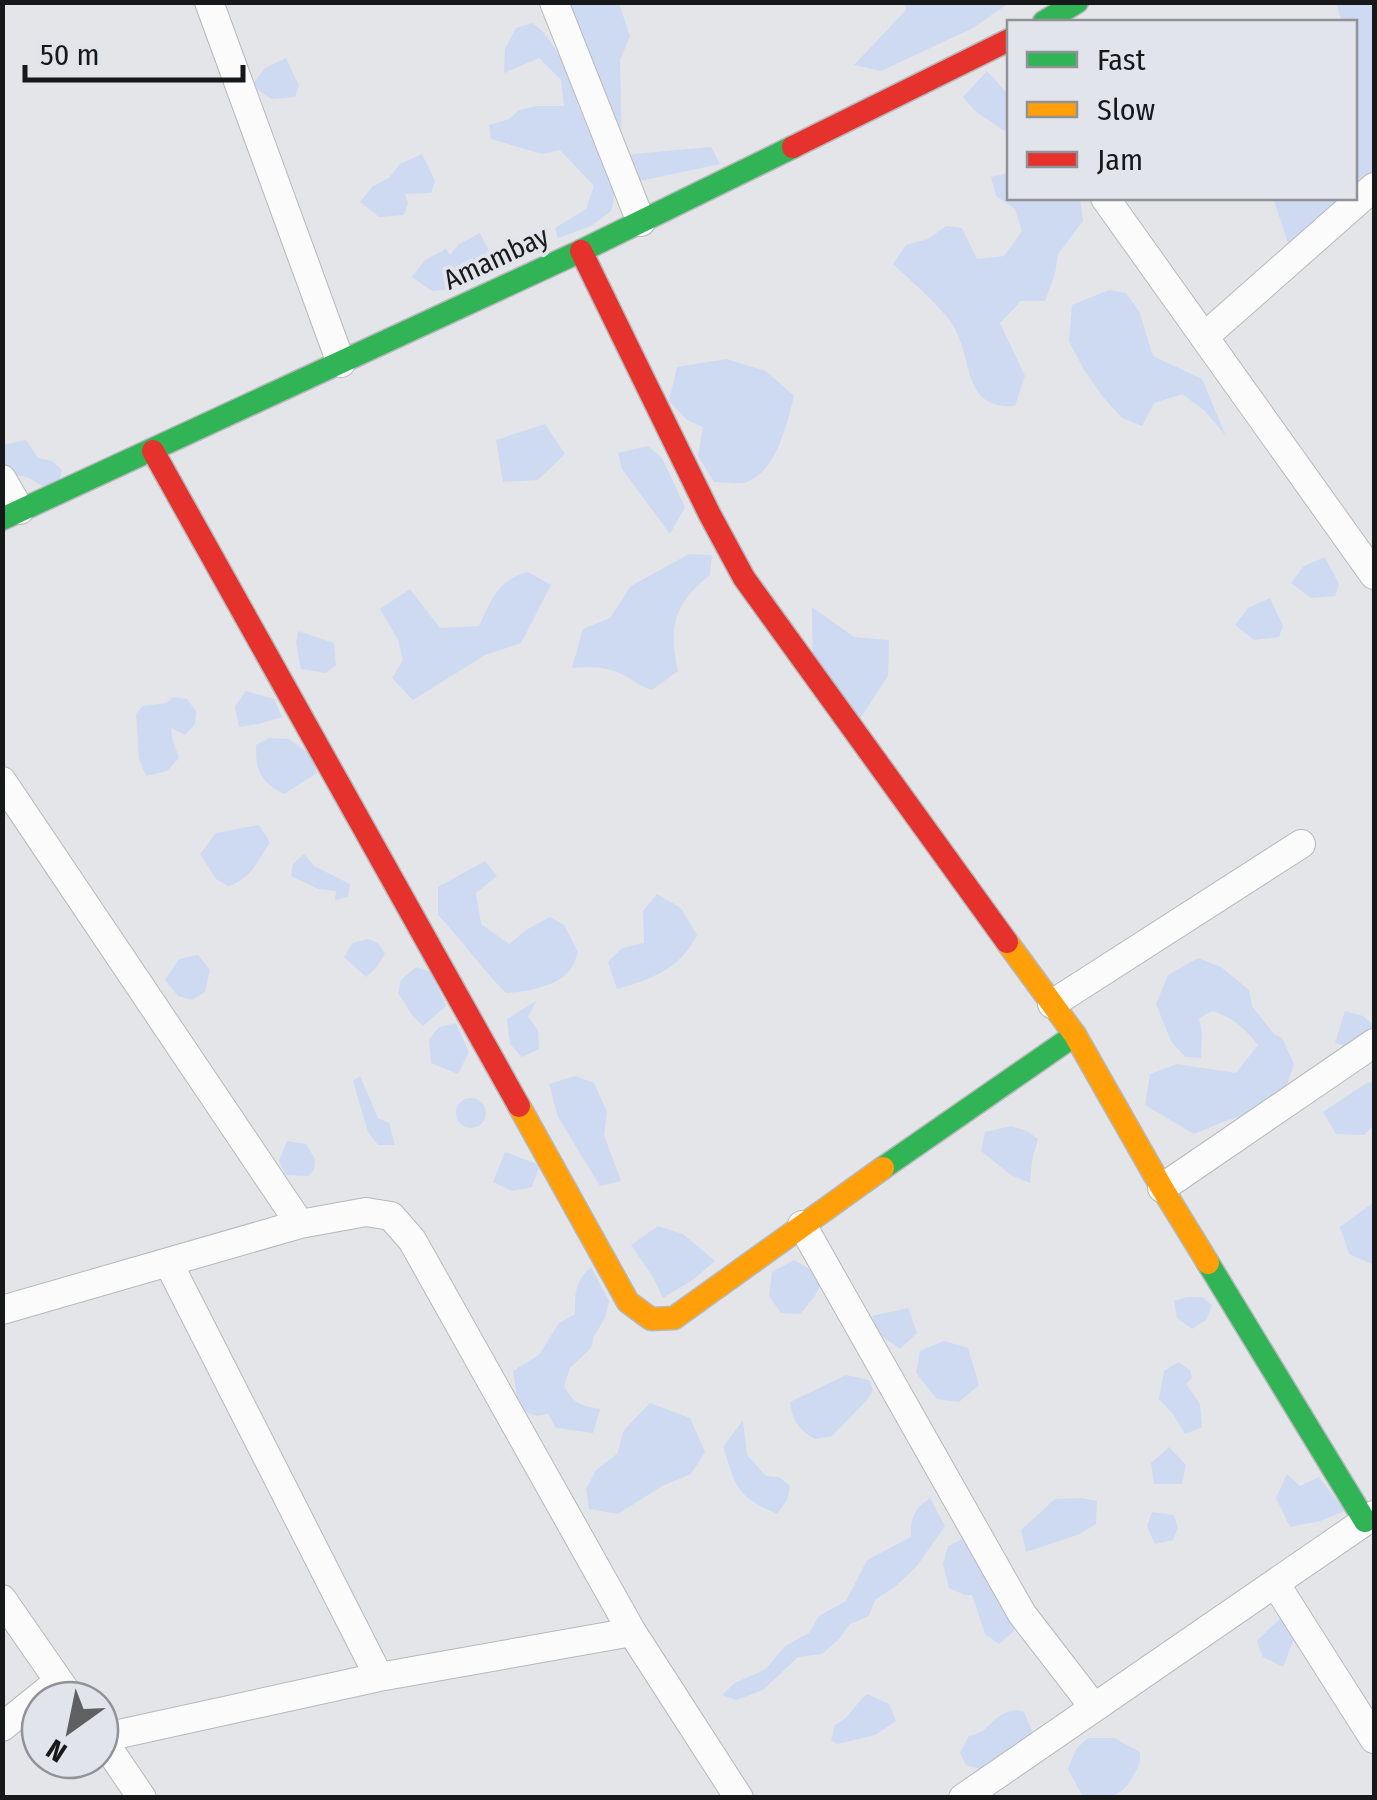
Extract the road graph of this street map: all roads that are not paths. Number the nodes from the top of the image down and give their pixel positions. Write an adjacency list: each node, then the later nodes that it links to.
1 (209, 2): 11 (street)
2 (554, 2): 8 (street)
3 (1077, 2): 4 (street)
4 (1047, 20)
5 (1006, 50): 8 (street, Amambay)
6 (1374, 187): 10 (street)
7 (1106, 200): 10 (street)
8 (640, 222): 9 (street, Amambay)
9 (581, 251): 11 (street, Amambay); 18 (street)
10 (1204, 338): 15 (street)
11 (340, 363): 12 (street, Amambay)
12 (153, 451): 14 (street, Amambay); 23 (street)
13 (2, 480): 14 (street)
14 (11, 514)
15 (1374, 575)
16 (2, 781): 22 (street)
17 (1301, 844): 18 (street)
18 (1052, 1004): 19 (street)
19 (1075, 1035): 21 (street); 23 (street)
20 (1374, 1042): 21 (street)
21 (1162, 1188): 26 (street)
22 (300, 1224): 24 (street); 29 (street)
23 (802, 1225): 32 (street)
24 (168, 1262): 25 (street); 30 (street)
25 (2, 1310)
26 (1370, 1518): 27 (street)
27 (1275, 1583): 32 (street); 34 (street)
28 (2, 1599): 31 (street)
29 (632, 1632): 30 (street); 37 (street)
30 (379, 1678): 33 (street)
31 (57, 1680)
32 (1093, 1706): 38 (street)
33 (120, 1733)
34 (1374, 1740)
35 (120, 1765): 36 (street)
36 (142, 1798)
37 (740, 1798)
38 (963, 1798)

